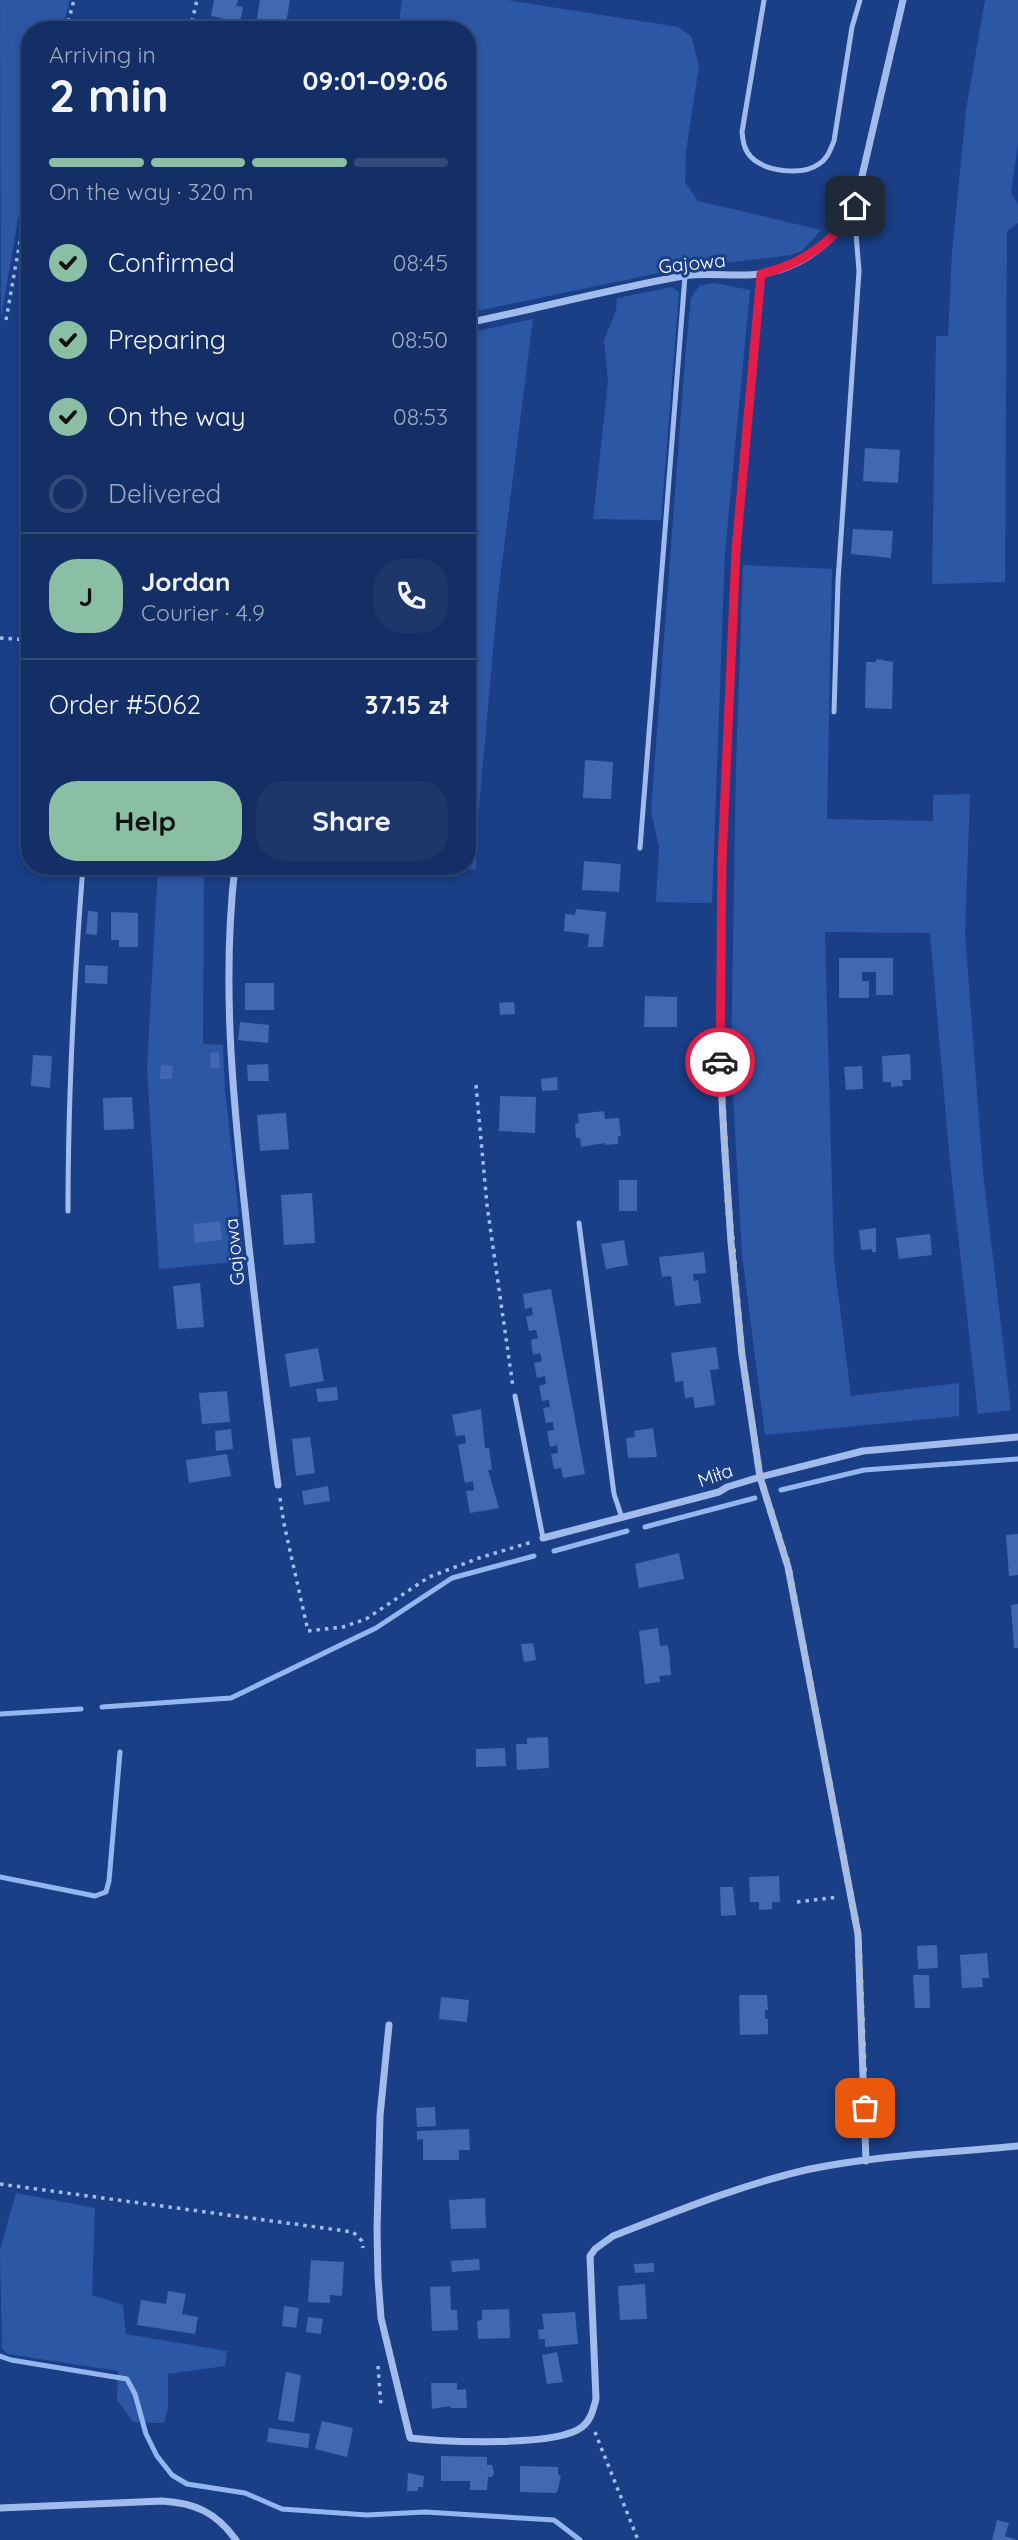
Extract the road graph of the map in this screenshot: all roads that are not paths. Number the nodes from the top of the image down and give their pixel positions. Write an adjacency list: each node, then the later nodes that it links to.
1 (764, 0): 2 (lane)
2 (860, 0)
3 (903, 0): 4 (street, Gajowa)
4 (847, 220): 5 (street, Gajowa); 8 (lane)
5 (761, 274): 6 (street, Gajowa); 16 (street)
6 (685, 276): 7 (street, Gajowa); 9 (lane)
7 (476, 322)
8 (834, 712)
9 (640, 848)
10 (81, 875): 12 (lane)
11 (234, 875): 17 (street, Gajowa)
12 (68, 1211)
13 (579, 1223): 18 (lane)
14 (515, 1396): 19 (lane)
15 (1018, 1437): 16 (street, Miła)
16 (760, 1477): 18 (street, Miła); 22 (street)
17 (278, 1485)
18 (622, 1518): 19 (street, Miła)
19 (543, 1538)
20 (389, 2025): 22 (street)
21 (1018, 2146): 22 (street)
22 (866, 2161)
23 (0, 2508): 24 (street)
24 (236, 2540)

